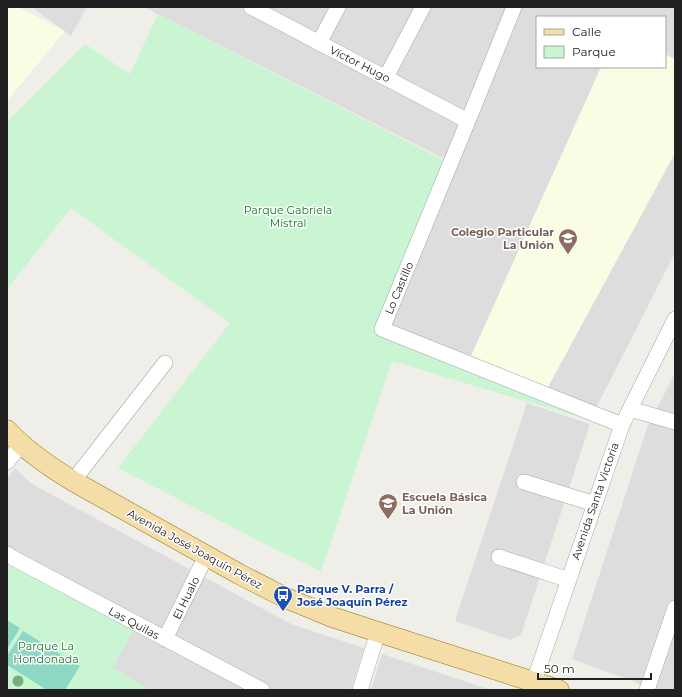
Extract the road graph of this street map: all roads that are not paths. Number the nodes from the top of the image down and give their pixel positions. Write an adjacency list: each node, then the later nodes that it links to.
1 (251, 7): 5 (street, Víctor Hugo)
2 (338, 7): 5 (street)
3 (423, 7): 6 (street)
4 (514, 7): 7 (street, Lo Castillo)
5 (320, 43): 6 (street, Víctor Hugo)
6 (386, 77): 7 (street, Víctor Hugo)
7 (468, 121): 12 (street, Lo Castillo)
8 (675, 319): 10 (street, Avenida Santa Victoria)
9 (164, 363): 16 (street)
10 (630, 409): 11 (street); 12 (street, Avenida Santa Victoria)
11 (675, 422)
12 (622, 425): 18 (street, Avenida Santa Victoria)
13 (7, 430): 14 (main road, Avenida José Joaquín Pérez)
14 (22, 444): 15 (street); 16 (main road, Avenida José Joaquín Pérez)
15 (7, 462)
16 (73, 481): 20 (main road, Avenida José Joaquín Pérez)
17 (524, 482): 18 (street)
18 (595, 504): 22 (street, Avenida Santa Victoria)
19 (7, 554): 25 (street, Las Quilas)
20 (206, 556): 24 (main road, Avenida José Joaquín Pérez); 25 (street, El Hualo)
21 (500, 557): 22 (street)
22 (569, 580): 26 (street, Avenida Santa Victoria)
23 (675, 608): 30 (street)
24 (378, 632): 26 (main road, Avenida José Joaquín Pérez); 28 (street)
25 (165, 639): 27 (street, Las Quilas)
26 (532, 686): 29 (main road, Avenida José Joaquín Pérez)
27 (262, 690)
28 (360, 690)
29 (559, 690)
30 (647, 690)

